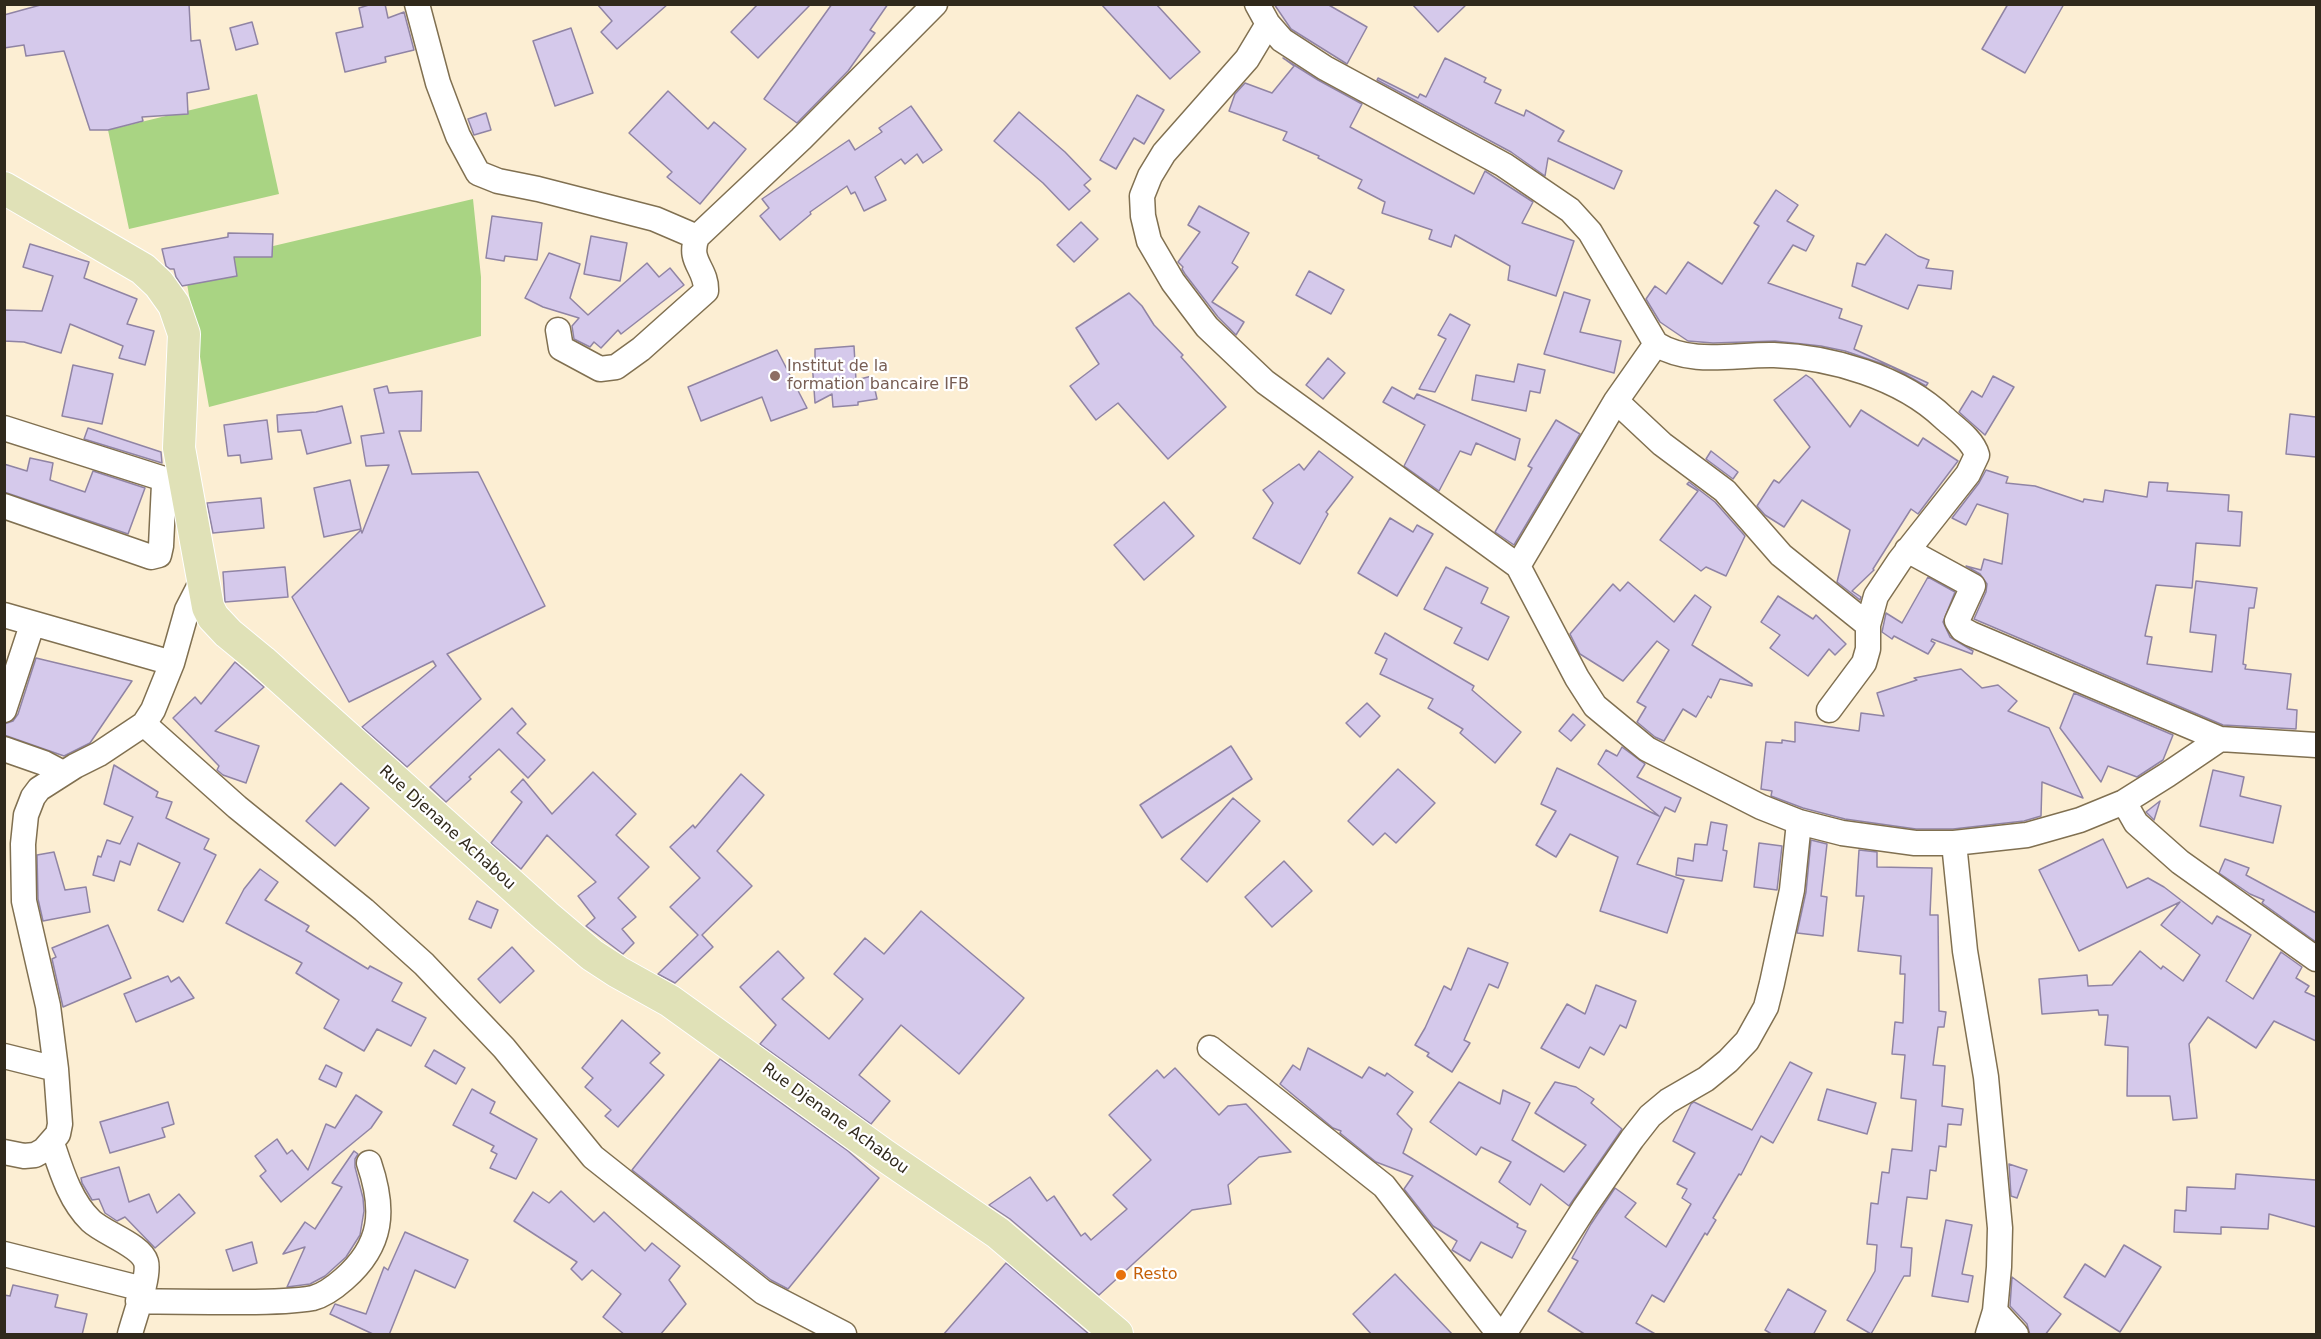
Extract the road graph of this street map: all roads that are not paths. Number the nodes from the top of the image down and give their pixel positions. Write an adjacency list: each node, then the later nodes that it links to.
1 (417, 4): 5 (street)
2 (935, 4): 5 (street)
3 (1263, 14): 7 (street); 12 (street)
4 (4, 188): 13 (main road, Rue Djenane Achabou)
5 (697, 237): 6 (street)
6 (558, 330)
7 (1656, 344): 8 (street); 11 (street)
8 (1616, 401): 12 (street); 16 (street)
9 (4, 428): 10 (street)
10 (4, 506)
11 (1908, 550): 16 (street); 21 (street)
12 (1518, 566): 26 (street)
13 (204, 577): 17 (street); 41 (main road, Rue Djenane Achabou)
14 (4, 615): 15 (street)
15 (32, 625): 17 (street); 18 (street)
16 (1868, 625): 19 (street)
17 (172, 663): 20 (street)
18 (4, 710)
19 (1829, 710)
20 (144, 724): 24 (street); 40 (street)
21 (2220, 739): 22 (street); 25 (street)
22 (2316, 746)
23 (4, 749): 24 (street)
24 (63, 773): 28 (street)
25 (2124, 802): 27 (street); 29 (street)
26 (1799, 822): 27 (street); 43 (street)
27 (1954, 843): 38 (street)
28 (14, 865): 32 (street)
29 (2316, 959)
30 (1210, 1048): 42 (street)
31 (4, 1056): 32 (street)
32 (56, 1069): 33 (street)
33 (52, 1143): 34 (street); 37 (street)
34 (4, 1152)
35 (369, 1164): 37 (street)
36 (4, 1254): 37 (street)
37 (140, 1295): 39 (street)
38 (1995, 1311): 44 (street); 45 (street)
39 (130, 1335)
40 (844, 1335)
41 (1116, 1335)
42 (1498, 1335)
43 (1504, 1335)
44 (1989, 1335)
45 (2016, 1335)

